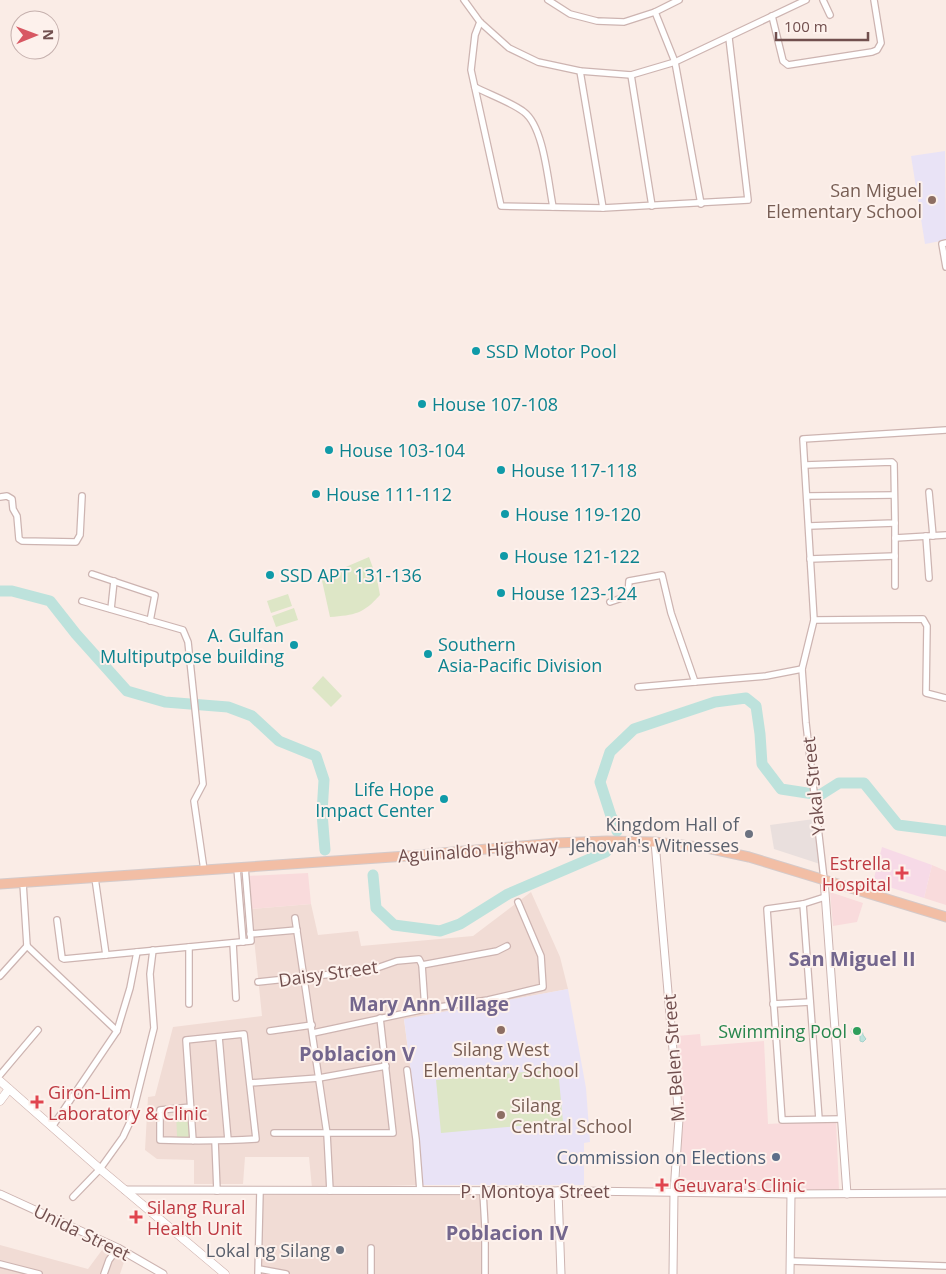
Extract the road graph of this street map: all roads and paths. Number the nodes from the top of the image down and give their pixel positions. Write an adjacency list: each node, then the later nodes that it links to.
1 (464, 0): 10 (street)
2 (548, 0): 7 (street)
3 (679, 0): 7 (street)
4 (806, 0): 8 (street)
5 (823, 0): 9 (street)
6 (874, 0): 8 (street)
7 (655, 12): 12 (street)
8 (772, 16): 11 (street)
9 (830, 16)
10 (480, 22): 13 (street); 15 (street)
11 (728, 38): 12 (street); 16 (street)
12 (675, 62): 14 (street); 16 (street)
13 (580, 71): 14 (street); 19 (street)
14 (631, 75): 17 (street)
15 (475, 87): 18 (street); 18 (street)
16 (701, 204): 17 (street)
17 (652, 206): 19 (street)
18 (552, 207): 19 (street)
19 (602, 208)
20 (946, 243): 21 (street)
21 (946, 267)
22 (946, 430): 23 (street, Yakal Street)
23 (805, 465): 25 (street); 27 (street, Yakal Street)
24 (929, 492): 32 (street)
25 (894, 494): 27 (street); 29 (street)
26 (82, 496): 28 (street)
27 (808, 496): 30 (street, Yakal Street)
28 (0, 497)
29 (895, 523): 30 (street); 33 (street)
30 (809, 526): 35 (street, Yakal Street)
31 (946, 535): 32 (street)
32 (930, 536): 33 (street); 37 (street)
33 (895, 538): 34 (street)
34 (895, 556): 35 (street); 39 (street)
35 (810, 559): 43 (street, Yakal Street)
36 (92, 574): 38 (street)
37 (929, 578)
38 (114, 581): 42 (street); 44 (street)
39 (895, 586)
40 (82, 601): 42 (street)
41 (610, 602): 46 (street)
42 (111, 609): 44 (street)
43 (814, 620): 45 (street, Yakal Street); 48 (street)
44 (150, 621): 51 (street)
45 (802, 669): 46 (street); 53 (street, Yakal Street)
46 (695, 682): 47 (street)
47 (638, 687)
48 (946, 698)
49 (655, 842): 50 (main road, Aguinaldo Highway); 53 (main road, Aguinaldo Highway); 113 (street, M. Belen Street)
50 (241, 867): 51 (main road, Aguinaldo Highway); 63 (street); 64 (street)
51 (204, 870): 52 (main road, Aguinaldo Highway)
52 (95, 878): 54 (main road, Aguinaldo Highway); 71 (street)
53 (824, 879): 56 (street, Yakal Street); 59 (main road, Aguinaldo Highway)
54 (23, 883): 55 (main road, Aguinaldo Highway); 66 (street)
55 (0, 884)
56 (825, 897): 58 (street); 97 (street, Yakal Street)
57 (518, 902): 80 (street)
58 (803, 904): 77 (street); 79 (street)
59 (946, 917)
60 (296, 918): 62 (street)
61 (57, 920): 71 (street)
62 (297, 930): 63 (street); 74 (street)
63 (250, 934): 64 (street)
64 (243, 942): 65 (street)
65 (232, 943): 68 (street); 76 (street)
66 (27, 946): 73 (street); 85 (street)
67 (507, 946): 72 (street, Daisy Street)
68 (189, 947): 69 (street); 78 (street)
69 (153, 950): 70 (street); 105 (street)
70 (138, 952): 71 (street); 85 (street)
71 (106, 955)
72 (422, 965): 74 (street, Daisy Street); 80 (street)
73 (0, 976)
74 (304, 977): 75 (street, Daisy Street); 82 (street)
75 (258, 982)
76 (236, 998)
77 (810, 1002): 79 (street); 98 (street)
78 (190, 1004)
79 (774, 1004): 98 (street)
80 (425, 1009): 81 (street)
81 (380, 1018): 86 (street); 88 (street)
82 (312, 1025): 84 (street); 86 (street)
83 (38, 1030): 90 (street)
84 (270, 1031)
85 (117, 1032): 99 (street)
86 (312, 1033): 91 (street)
87 (219, 1037): 93 (street); 96 (street); 102 (street)
88 (386, 1066): 91 (street); 101 (street)
89 (407, 1070): 111 (street)
90 (0, 1075)
91 (319, 1078): 93 (street); 101 (street)
92 (0, 1081): 94 (main road)
93 (250, 1083): 102 (street)
94 (10, 1089): 95 (main road); 99 (main road)
95 (0, 1101)
96 (191, 1107): 103 (street); 103 (street)
97 (841, 1118): 98 (street); 117 (street, Yakal Street)
98 (819, 1119)
99 (52, 1126): 105 (main road)
100 (274, 1133): 101 (street)
101 (327, 1134): 109 (street)
102 (228, 1140): 104 (street)
103 (193, 1141): 104 (street)
104 (215, 1141): 107 (street)
105 (100, 1168): 106 (main road); 118 (street)
106 (125, 1190): 107 (street, P. Montoya Street); 128 (main road)
107 (217, 1191): 108 (street, P. Montoya Street)
108 (260, 1191): 109 (street, P. Montoya Street); 124 (street)
109 (330, 1191): 111 (street, P. Montoya Street)
110 (558, 1191): 112 (street, P. Montoya Street); 113 (street, P. Montoya Street); 132 (street)
111 (420, 1192): 112 (street, P. Montoya Street)
112 (483, 1192): 131 (street)
113 (674, 1192): 116 (street, P. Montoya Street); 133 (street, M. Belen Street)
114 (946, 1193): 117 (street, P. Montoya Street)
115 (0, 1194): 119 (street, Unida Street)
116 (791, 1194): 117 (street, P. Montoya Street); 121 (street)
117 (847, 1194)
118 (73, 1197)
119 (118, 1248): 126 (street); 127 (street, Unida Street)
120 (372, 1248): 130 (street)
121 (790, 1261): 123 (street); 134 (street)
122 (0, 1264): 125 (street)
123 (946, 1266)
124 (259, 1271): 129 (street)
125 (39, 1274)
126 (104, 1274)
127 (163, 1274)
128 (225, 1274)
129 (286, 1274)
130 (371, 1274)
131 (485, 1274)
132 (561, 1274)
133 (673, 1274)
134 (790, 1274)

